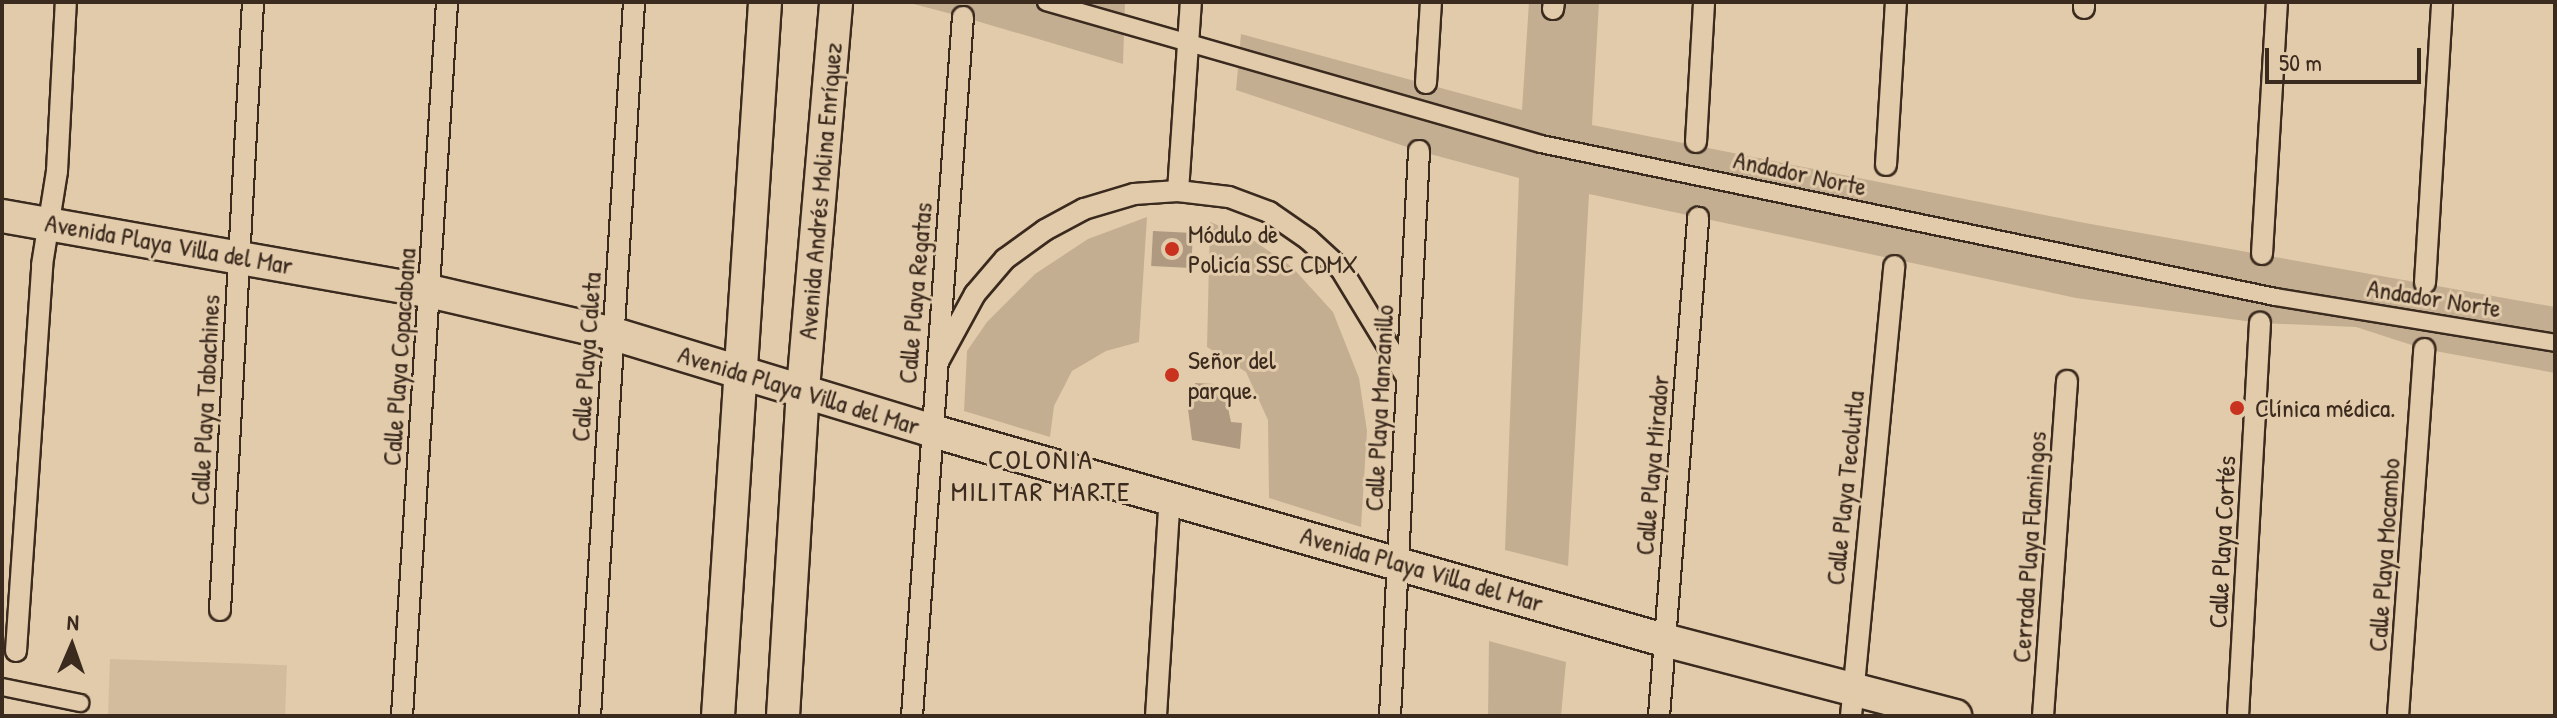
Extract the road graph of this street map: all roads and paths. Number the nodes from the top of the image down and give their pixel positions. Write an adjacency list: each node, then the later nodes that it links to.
1 (66, 2): 23 (street)
2 (253, 2): 25 (street, Calle Playa Tabachines)
3 (447, 2): 28 (street, Calle Playa Copacabana)
4 (634, 2): 30 (street, Calle Playa Caleta)
5 (765, 2): 34 (main road)
6 (836, 2): 37 (main road, Avenida Andrés Molina Enríquez)
7 (1046, 2): 15 (street, Andador Norte)
8 (1191, 2): 15 (street)
9 (1431, 2): 16 (street)
10 (1704, 2): 17 (street)
11 (1896, 2): 19 (street)
12 (2277, 2): 24 (street)
13 (2442, 2): 27 (street)
14 (963, 17): 33 (street, Calle Playa Regatas)
15 (1188, 44): 20 (street); 31 (street, Andador Norte)
16 (1426, 83)
17 (1696, 142)
18 (1419, 151): 35 (street, Calle Playa Manzanillo)
19 (1886, 165)
20 (1178, 191): 33 (street); 35 (street)
21 (2, 216): 23 (main road, Avenida Playa Villa del Mar)
22 (1698, 218): 42 (street, Calle Playa Mirador)
23 (48, 224): 25 (main road, Avenida Playa Villa del Mar); 43 (street)
24 (2262, 254)
25 (239, 255): 28 (main road, Avenida Playa Villa del Mar); 41 (street, Calle Playa Tabachines)
26 (1894, 266): 46 (street, Calle Playa Tecolutla)
27 (2425, 283)
28 (429, 291): 30 (main road, Avenida Playa Villa del Mar); 47 (street, Calle Playa Copacabana)
29 (2260, 323): 57 (street, Calle Playa Cortés)
30 (614, 334): 34 (main road, Avenida Playa Villa del Mar); 48 (street, Calle Playa Caleta)
31 (2555, 343)
32 (2424, 349): 58 (street, Calle Playa Mocambo)
33 (936, 367): 38 (street, Calle Playa Regatas)
34 (742, 371): 37 (main road, Avenida Playa Villa del Mar); 49 (main road)
35 (1406, 376): 40 (street, Calle Playa Manzanillo)
36 (2067, 381): 56 (street, Cerrada Playa Flamingos)
37 (803, 389): 38 (main road, Avenida Playa Villa del Mar); 50 (main road, Avenida Andrés Molina Enríquez)
38 (929, 430): 39 (main road, Avenida Playa Villa del Mar); 51 (street, Calle Playa Regatas)
39 (1170, 496): 40 (main road, Avenida Playa Villa del Mar); 52 (street)
40 (1397, 562): 42 (main road, Avenida Playa Villa del Mar); 53 (street, Calle Playa Manzanillo)
41 (220, 610)
42 (1664, 640): 46 (main road, Avenida Playa Villa del Mar); 54 (street, Calle Playa Mirador)
43 (16, 651)
44 (2, 687): 45 (street)
45 (80, 703)
46 (1852, 704): 55 (main road, Avenida Playa Villa del Mar)
47 (402, 716)
48 (590, 716)
49 (718, 716)
50 (783, 716)
51 (912, 716)
52 (1156, 716)
53 (1390, 716)
54 (1659, 716)
55 (1955, 716)
56 (2043, 716)
57 (2238, 716)
58 (2398, 716)

